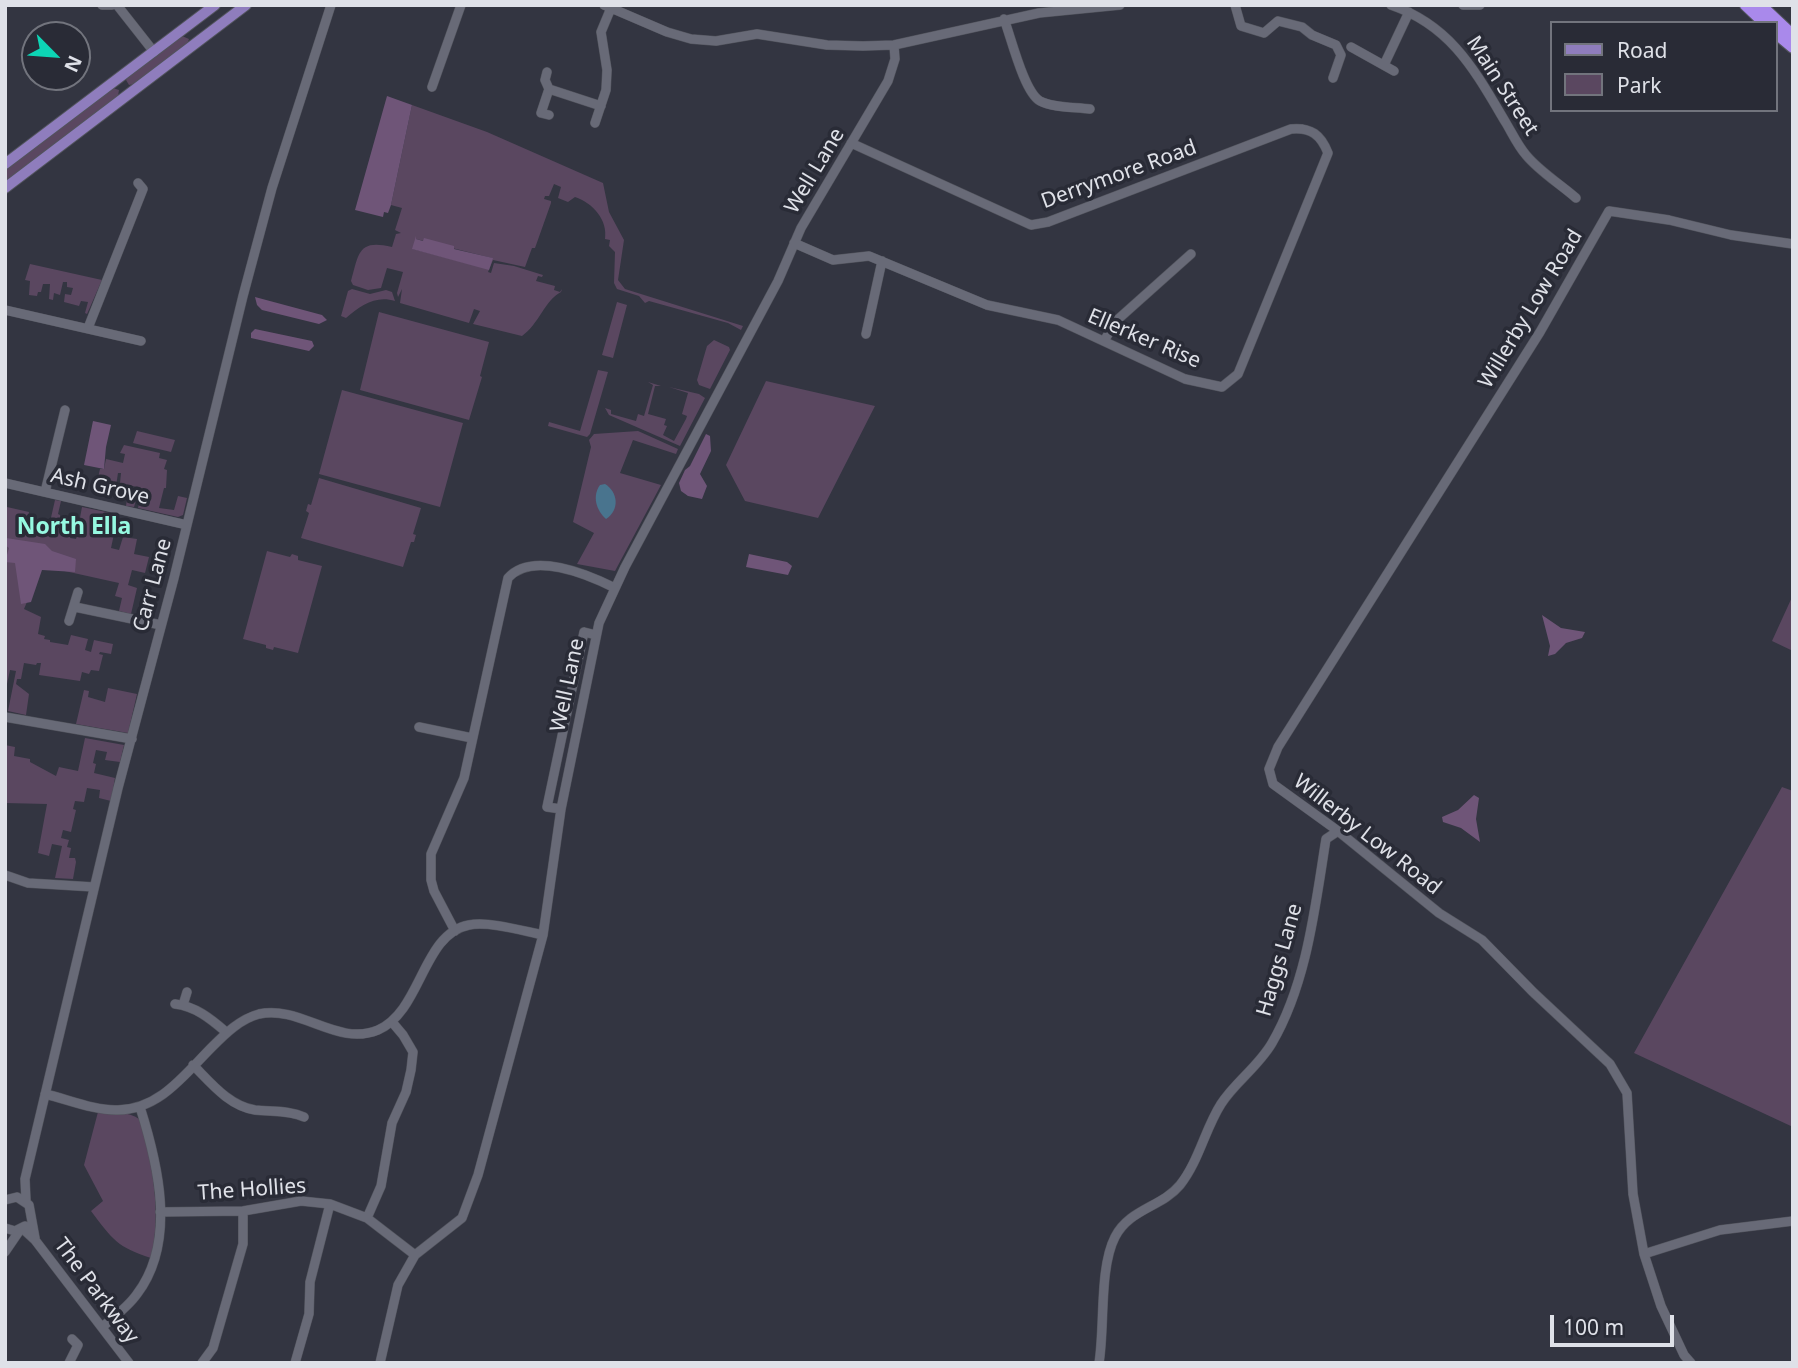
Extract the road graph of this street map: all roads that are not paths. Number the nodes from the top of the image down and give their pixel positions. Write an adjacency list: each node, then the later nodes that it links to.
1 (102, 5): 2 (street)
2 (112, 5)
3 (117, 5): 27 (street)
4 (215, 5): 27 (main road)
5 (246, 5): 42 (main road)
6 (331, 5): 56 (street, Carr Lane)
7 (461, 5): 32 (street)
8 (1120, 5): 16 (street)
9 (1235, 5): 31 (street)
10 (1391, 5): 17 (street, Main Street)
11 (1463, 5): 12 (street)
12 (1480, 5)
13 (1746, 5): 19 (highway)
14 (1759, 5): 20 (highway)
15 (608, 7): 24 (street); 34 (street)
16 (1067, 7): 18 (street)
17 (1414, 11): 28 (street); 43 (street, Main Street)
18 (1004, 19): 24 (street); 35 (street)
19 (1763, 21)
20 (1777, 21)
21 (1777, 21): 23 (highway)
22 (1777, 34): 26 (highway)
23 (1793, 36)
24 (894, 45): 39 (street, Well Lane)
25 (1351, 47): 28 (street)
26 (1793, 47)
27 (153, 52): 40 (main road)
28 (1384, 65): 29 (street)
29 (1394, 71)
30 (547, 72): 33 (street)
31 (1333, 78)
32 (432, 87)
33 (549, 89): 34 (street); 36 (street)
34 (601, 106): 37 (street)
35 (1090, 109)
36 (549, 115)
37 (595, 123)
38 (1323, 140): 39 (street, Derrymore Road); 52 (street, Ellerker Rise)
39 (851, 143): 44 (street, Well Lane)
40 (5, 164)
41 (138, 183): 49 (street)
42 (5, 188)
43 (1576, 198)
44 (794, 243): 47 (street, Ellerker Rise); 57 (street, Well Lane)
45 (1793, 244): 68 (street, Willerby Low Road)
46 (1193, 251): 52 (street)
47 (883, 261): 50 (street); 52 (street, Ellerker Rise)
48 (5, 310): 49 (street)
49 (88, 328): 51 (street)
50 (866, 335)
51 (141, 341)
52 (1104, 341)
53 (65, 411): 55 (street)
54 (5, 483): 55 (street, Ash Grove)
55 (45, 492): 56 (street, Ash Grove)
56 (187, 525): 61 (street, Carr Lane)
57 (615, 588): 62 (street, Well Lane); 65 (street)
58 (78, 592): 59 (street)
59 (75, 607): 60 (street); 61 (street)
60 (69, 621)
61 (161, 625): 66 (street, Carr Lane)
62 (596, 635): 67 (street, Well Lane); 67 (street)
63 (5, 716): 66 (street)
64 (419, 726): 65 (street)
65 (472, 738): 73 (street)
66 (132, 739): 72 (street, Carr Lane)
67 (561, 809): 74 (street, Well Lane)
68 (1320, 818): 69 (street, Willerby Low Road); 70 (street, Haggs Lane)
69 (1338, 831): 70 (street); 96 (street, Willerby Low Road)
70 (1326, 839): 105 (street, Haggs Lane)
71 (5, 875): 72 (street)
72 (94, 887): 79 (street, Carr Lane)
73 (455, 931): 74 (street); 76 (street)
74 (543, 935): 97 (street, Well Lane)
75 (187, 992): 77 (street)
76 (392, 1022): 77 (street); 88 (street)
77 (226, 1032): 78 (street)
78 (193, 1065): 80 (street); 81 (street)
79 (45, 1094): 80 (street); 82 (street, Carr Lane)
80 (140, 1107): 87 (street)
81 (304, 1117)
82 (25, 1179): 83 (street, Carr Lane); 84 (street, Carr Lane)
83 (8, 1197): 84 (street, Carr Lane)
84 (26, 1201): 89 (street, Carr Lane)
85 (330, 1204): 86 (street, The Hollies); 88 (street, The Hollies); 103 (street)
86 (243, 1211): 87 (street, The Hollies); 102 (street)
87 (160, 1212): 98 (street)
88 (367, 1218): 97 (street, The Hollies)
89 (31, 1220): 92 (street); 94 (street, The Parkway)
90 (1793, 1221): 96 (street)
91 (5, 1228): 92 (street)
92 (21, 1229): 94 (street, The Parkway); 95 (street)
93 (5, 1236): 95 (street)
94 (35, 1240): 98 (street, The Parkway)
95 (6, 1250)
96 (1644, 1254): 106 (street, Willerby Low Road)
97 (415, 1255): 104 (street, Well Lane)
98 (102, 1327): 101 (street, The Parkway)
99 (72, 1339): 100 (street)
100 (69, 1363)
101 (129, 1363)
102 (202, 1363)
103 (295, 1363)
104 (380, 1363)
105 (1099, 1363)
106 (1691, 1363)

